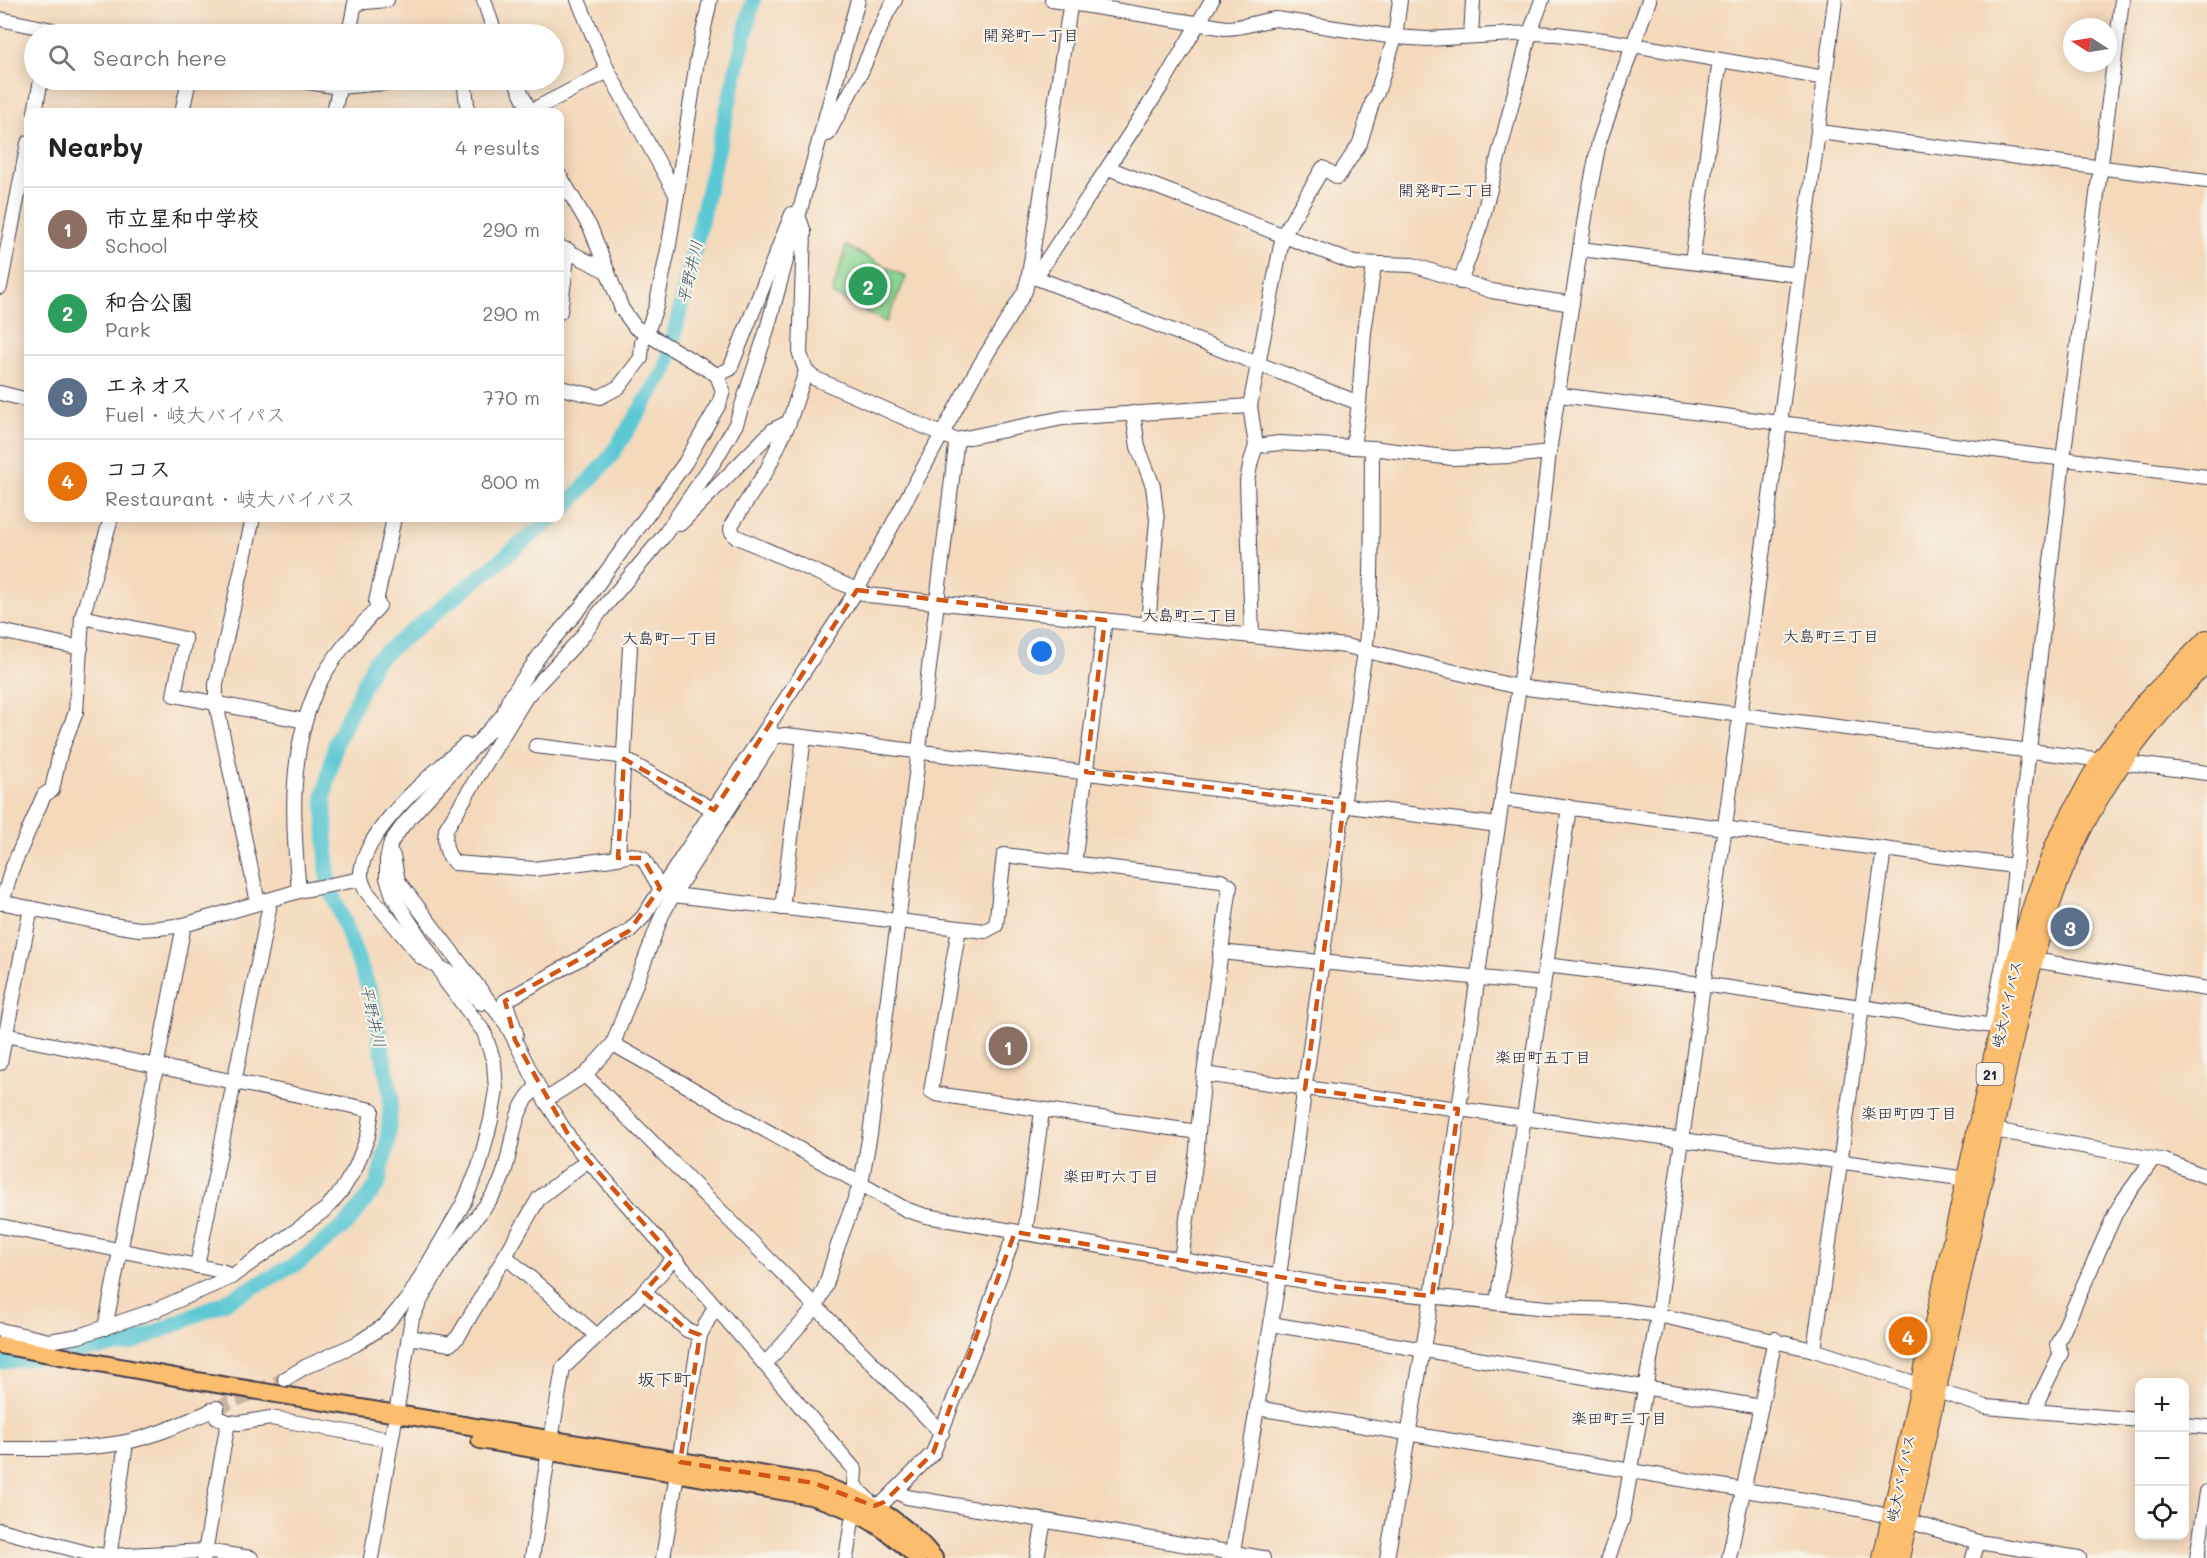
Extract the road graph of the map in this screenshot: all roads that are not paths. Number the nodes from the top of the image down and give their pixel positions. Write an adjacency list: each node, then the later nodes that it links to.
1 (387, 0): 18 (street)
2 (484, 0): 19 (street)
3 (578, 0): 26 (street)
4 (710, 0): 46 (street)
5 (858, 0): 43 (street)
6 (895, 0): 43 (street)
7 (1052, 0): 15 (street)
8 (1212, 0): 17 (street)
9 (1400, 0): 23 (street)
10 (1473, 0): 22 (street)
11 (1542, 0): 21 (street)
12 (1649, 0): 24 (street)
13 (1835, 0): 27 (street)
14 (2122, 0): 42 (street)
15 (1070, 1): 17 (street); 55 (street)
16 (0, 19): 20 (street)
17 (1198, 23): 23 (street); 41 (street)
18 (352, 24)
19 (492, 24)
20 (24, 25)
21 (1530, 33): 22 (street); 24 (street); 56 (street)
22 (1471, 36): 23 (street)
23 (1395, 37): 48 (street)
24 (1633, 45): 25 (street); 50 (street)
25 (1720, 60): 27 (street); 51 (street)
26 (608, 71): 38 (street); 46 (street)
27 (1825, 78): 39 (street)
28 (39, 90): 33 (street)
29 (187, 90): 34 (street)
30 (339, 90): 35 (street)
31 (465, 90): 36 (street)
32 (519, 90): 37 (street)
33 (36, 108)
34 (183, 108)
35 (335, 108)
36 (468, 108)
37 (528, 108)
38 (538, 108)
39 (1819, 132): 42 (street); 54 (street)
40 (24, 163): 57 (street)
41 (1108, 168): 48 (street); 55 (street)
42 (2101, 168): 44 (street); 77 (street)
43 (812, 170): 47 (street); 62 (street)
44 (2207, 181)
45 (564, 183): 53 (street)
46 (676, 196): 59 (street)
47 (798, 218): 61 (street); 82 (street)
48 (1283, 236): 52 (street); 60 (street)
49 (564, 249): 53 (street)
50 (1580, 249): 51 (street); 58 (street)
51 (1692, 262): 54 (street)
52 (1374, 265): 56 (street); 67 (street)
53 (608, 272): 59 (street)
54 (1799, 275): 71 (street)
55 (1032, 277): 60 (street); 72 (street)
56 (1460, 282): 58 (street)
57 (0, 286)
58 (1572, 304): 65 (street)
59 (650, 337): 62 (street); 63 (street)
60 (1258, 363): 67 (street); 68 (street)
61 (806, 371): 70 (street); 72 (street)
62 (717, 375): 98 (street)
63 (564, 389)
64 (0, 393): 66 (street)
65 (1559, 395): 71 (street); 76 (street)
66 (24, 399)
67 (1359, 403): 74 (street)
68 (1250, 406): 69 (street); 73 (street)
69 (1133, 413): 72 (street); 87 (street)
70 (789, 422): 82 (street); 83 (street)
71 (1780, 424): 77 (street); 99 (street)
72 (949, 438): 83 (street); 84 (street)
73 (1256, 446): 74 (street); 89 (street)
74 (1353, 447): 75 (street)
75 (1372, 448): 76 (street); 93 (street)
76 (1549, 452): 95 (street)
77 (2063, 459): 78 (street); 106 (street)
78 (2207, 477)
79 (110, 522): 85 (street)
80 (252, 522): 97 (street)
81 (393, 522): 100 (street)
82 (663, 537): 96 (street)
83 (858, 590): 84 (street); 101 (street)
84 (938, 602): 86 (street); 105 (street)
85 (82, 617): 92 (street); 97 (street)
86 (1105, 621): 87 (street); 109 (street)
87 (1148, 625): 89 (street)
88 (0, 631): 92 (street)
89 (1252, 636): 93 (street)
90 (2207, 640): 108 (highway, 岐大バイパス / 21)
91 (630, 647): 107 (street)
92 (81, 648): 126 (street)
93 (1366, 651): 95 (street); 112 (street)
94 (2207, 660): 108 (highway, 岐大バイパス / 21)
95 (1518, 687): 99 (street); 111 (street)
96 (526, 697): 98 (street); 119 (street)
97 (216, 704): 100 (street); 125 (street)
98 (504, 714): 102 (street)
99 (1739, 715): 106 (street); 116 (street)
100 (305, 721): 123 (street)
101 (771, 731): 103 (street); 114 (street); 124 (street)
102 (485, 735): 117 (street); 122 (street)
103 (804, 737): 105 (street); 128 (street)
104 (536, 746): 107 (street)
105 (919, 751): 109 (street); 129 (street)
106 (2028, 751): 108 (street); 121 (street)
107 (624, 759): 114 (street); 119 (street)
108 (2112, 761): 110 (street); 133 (highway, 岐大バイパス / 21); 142 (highway, 岐大バイパス / 21)
109 (1086, 772): 112 (street); 120 (street)
110 (2207, 773)
111 (1502, 799): 113 (street); 115 (street)
112 (1344, 804): 115 (street); 134 (street)
113 (1569, 807): 116 (street); 135 (street)
114 (714, 810): 124 (street)
115 (1498, 825): 137 (street)
116 (1724, 827): 118 (street); 139 (street)
117 (391, 842): 136 (street); 144 (street)
118 (1884, 849): 121 (street); 141 (street)
119 (618, 858): 124 (street)
120 (1074, 864): 131 (street); 132 (street)
121 (2014, 866): 142 (street)
122 (358, 880): 123 (street); 136 (street)
123 (302, 890): 125 (street)
124 (666, 892): 128 (street); 144 (street); 145 (street)
125 (263, 901): 130 (street); 150 (street)
126 (1, 902): 127 (street)
127 (31, 908): 130 (street); 143 (street)
128 (782, 908): 129 (street)
129 (898, 922): 131 (street); 165 (street)
130 (184, 925): 147 (street)
131 (959, 928): 155 (street)
132 (1220, 952): 134 (street); 148 (street)
133 (2033, 960): 140 (street); 157 (highway, 岐大バイパス / 21)
134 (1322, 962): 137 (street); 152 (street)
135 (1545, 965): 138 (street); 139 (street)
136 (438, 966): 144 (street); 193 (street)
137 (1478, 976): 138 (street); 154 (street)
138 (1542, 984): 156 (street)
139 (1702, 984): 141 (street); 159 (street)
140 (2207, 989)
141 (1863, 1008): 142 (street); 162 (street)
142 (1996, 1026): 164 (highway, 岐大バイパス / 21)
143 (3, 1034): 146 (street); 147 (street)
144 (515, 1040): 151 (street)
145 (613, 1044): 149 (street); 165 (street)
146 (0, 1063)
147 (156, 1066): 150 (street); 168 (street)
148 (1204, 1074): 152 (street); 158 (street)
149 (585, 1075): 153 (street); 179 (street)
150 (234, 1082): 172 (street); 174 (street)
151 (538, 1086): 153 (street); 186 (street)
152 (1305, 1089): 154 (street); 173 (street)
153 (545, 1100): 161 (street)
154 (1458, 1109): 156 (street); 176 (street)
155 (1042, 1111): 158 (street); 167 (street)
156 (1523, 1119): 159 (street); 177 (street)
157 (1994, 1130): 160 (street); 196 (highway, 岐大バイパス / 21)
158 (1198, 1132): 171 (street)
159 (1682, 1140): 162 (street); 180 (street)
160 (2153, 1159): 163 (street); 199 (street)
161 (588, 1160): 169 (street); 170 (street)
162 (1842, 1162): 164 (street); 190 (street)
163 (2207, 1177)
164 (1967, 1179): 196 (highway, 岐大バイパス / 21)
165 (861, 1183): 167 (street); 179 (street)
166 (0, 1226): 168 (street)
167 (1020, 1232): 171 (street); 205 (street)
168 (119, 1250): 172 (street); 182 (street)
169 (505, 1256): 184 (street); 186 (street)
170 (674, 1258): 175 (street); 178 (street)
171 (1181, 1260): 173 (street)
172 (197, 1266): 174 (street)
173 (1280, 1276): 176 (street); 181 (street)
174 (231, 1277): 182 (street)
175 (644, 1292): 184 (street); 185 (street)
176 (1432, 1296): 177 (street); 189 (street)
177 (1497, 1303): 180 (street)
178 (715, 1307): 185 (street); 192 (street)
179 (816, 1307): 192 (street); 205 (street)
180 (1658, 1314): 187 (street); 195 (street)
181 (1271, 1324): 189 (street); 198 (street)
182 (105, 1328): 183 (street)
183 (0, 1330)
184 (596, 1335): 208 (street)
185 (700, 1335): 210 (street)
186 (409, 1337): 203 (street)
187 (1775, 1339): 190 (street); 197 (street)
188 (0, 1345): 194 (main road)
189 (1422, 1350): 195 (street); 206 (street)
190 (1814, 1350): 196 (street)
191 (0, 1356): 194 (main road)
192 (765, 1364): 215 (street)
193 (285, 1379)
194 (183, 1384): 203 (main road)
195 (1646, 1387): 197 (street); 211 (street)
196 (1928, 1387): 199 (street); 216 (highway, 岐大バイパス / 21)
197 (1761, 1407): 213 (street)
198 (1257, 1408): 206 (street); 221 (street)
199 (2036, 1411): 200 (street)
200 (2135, 1420)
201 (228, 1422): 203 (street); 207 (street); 220 (street)
202 (2189, 1425): 204 (street)
203 (394, 1426): 208 (main road); 224 (street)
204 (2207, 1427)
205 (942, 1433): 212 (street)
206 (1408, 1433): 211 (street); 232 (street)
207 (123, 1443): 209 (street); 222 (street)
208 (550, 1446): 210 (main road); 225 (street)
209 (0, 1449)
210 (679, 1468): 215 (main road); 226 (street)
211 (1631, 1472): 213 (street); 233 (street)
212 (895, 1491): 215 (street); 217 (street)
213 (1743, 1491): 216 (street); 234 (street)
214 (2207, 1501): 239 (street)
215 (868, 1510): 227 (street); 228 (main road); 229 (main road)
216 (1900, 1519): 219 (street); 235 (highway, 岐大バイパス / 21); 236 (highway, 岐大バイパス / 21)
217 (1044, 1521): 221 (street); 230 (street)
218 (0, 1530): 222 (street)
219 (1978, 1542): 237 (street); 238 (street)
220 (205, 1554): 222 (street); 223 (street)
221 (1232, 1556): 231 (street)
222 (109, 1557)
223 (251, 1558)
224 (371, 1558)
225 (532, 1558)
226 (663, 1558)
227 (846, 1558)
228 (918, 1558)
229 (934, 1558)
230 (1036, 1558)
231 (1263, 1558)
232 (1387, 1558)
233 (1608, 1558)
234 (1729, 1558)
235 (1883, 1558)
236 (1899, 1558)
237 (1973, 1558)
238 (2079, 1558)
239 (2197, 1558)

